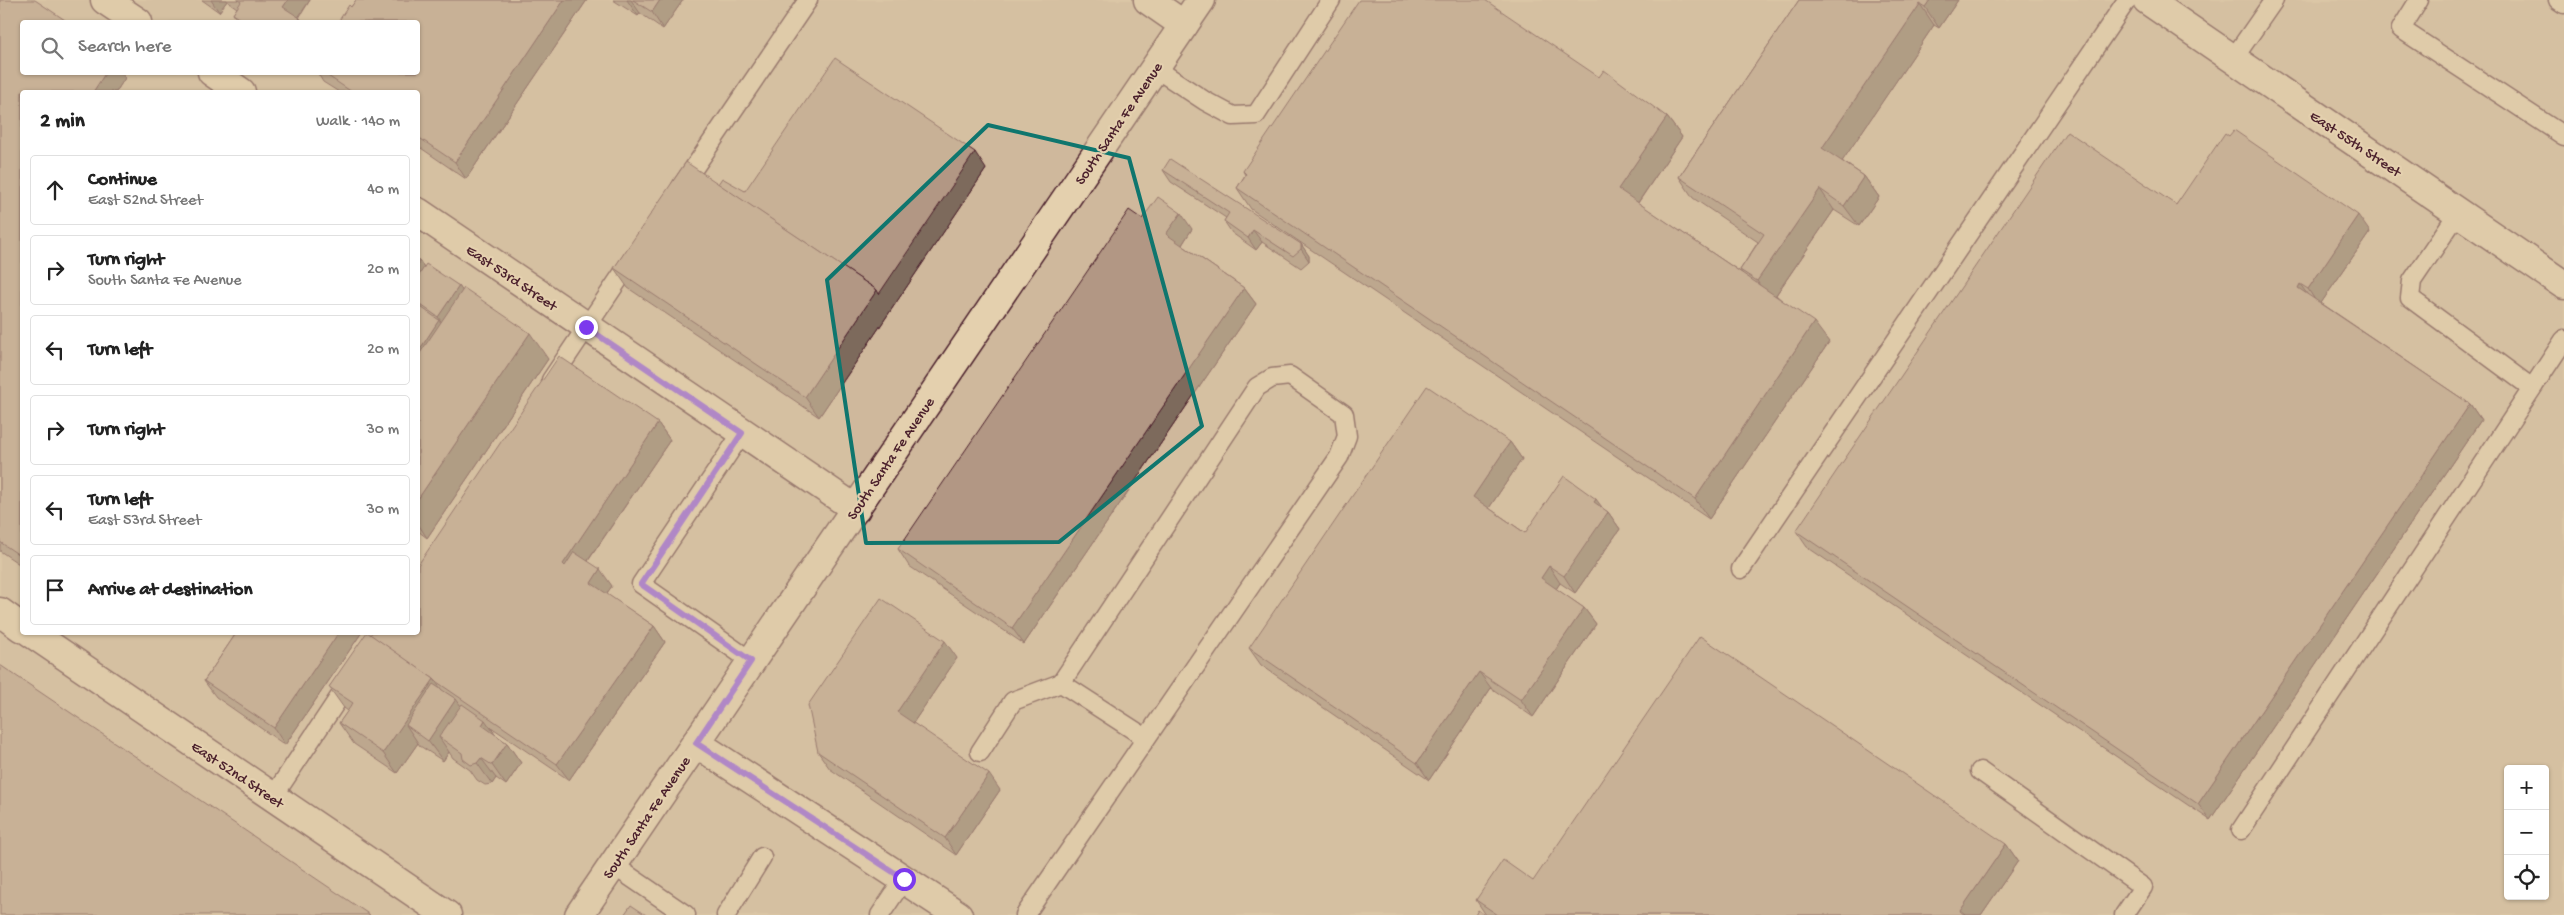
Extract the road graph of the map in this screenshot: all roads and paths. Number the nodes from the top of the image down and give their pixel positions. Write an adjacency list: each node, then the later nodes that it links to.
1 (105, 0): 12 (street)
2 (808, 0): 19 (lane)
3 (1148, 0): 13 (street)
4 (1201, 0): 13 (street, South Santa Fe Avenue)
5 (1331, 0): 15 (lane)
6 (2127, 0): 30 (lane)
7 (2147, 0): 14 (street, East 55th Street)
8 (2274, 0): 14 (lane)
9 (2419, 0): 18 (lane)
10 (2558, 0): 11 (lane)
11 (2564, 4)
12 (135, 20)
13 (1184, 24): 15 (street, South Santa Fe Avenue)
14 (2233, 59): 21 (street, East 55th Street)
15 (1155, 68): 29 (street, South Santa Fe Avenue)
16 (216, 75): 17 (street)
17 (238, 90)
18 (2564, 136)
19 (669, 204)
20 (420, 213): 24 (street, East 53rd Street)
21 (2458, 213): 23 (street, East 55th Street); 26 (lane)
22 (642, 245): 24 (lane)
23 (2562, 281)
24 (586, 327): 27 (lane); 28 (street, East 53rd Street)
25 (2564, 340): 26 (lane)
26 (2532, 388): 42 (lane)
27 (543, 392)
28 (742, 433): 29 (street, East 53rd Street); 34 (lane)
29 (856, 509): 34 (street, South Santa Fe Avenue)
30 (1741, 569)
31 (0, 612): 32 (street)
32 (20, 627)
33 (34, 635): 41 (street, East 52nd Street)
34 (751, 661): 38 (street, South Santa Fe Avenue)
35 (361, 665): 41 (lane)
36 (1061, 683): 37 (lane); 37 (lane); 39 (lane)
37 (1146, 738): 52 (lane)
38 (696, 743): 44 (street, South Santa Fe Avenue); 45 (street)
39 (980, 752)
40 (1980, 771): 53 (lane)
41 (273, 797): 46 (street, East 52nd Street)
42 (2241, 830)
43 (762, 857): 49 (lane)
44 (613, 866): 47 (street, South Santa Fe Avenue); 48 (lane)
45 (904, 879): 50 (lane); 51 (street)
46 (447, 915)
47 (579, 915)
48 (686, 915)
49 (726, 915)
50 (880, 915)
51 (958, 915)
52 (1025, 915)
53 (2124, 915)

